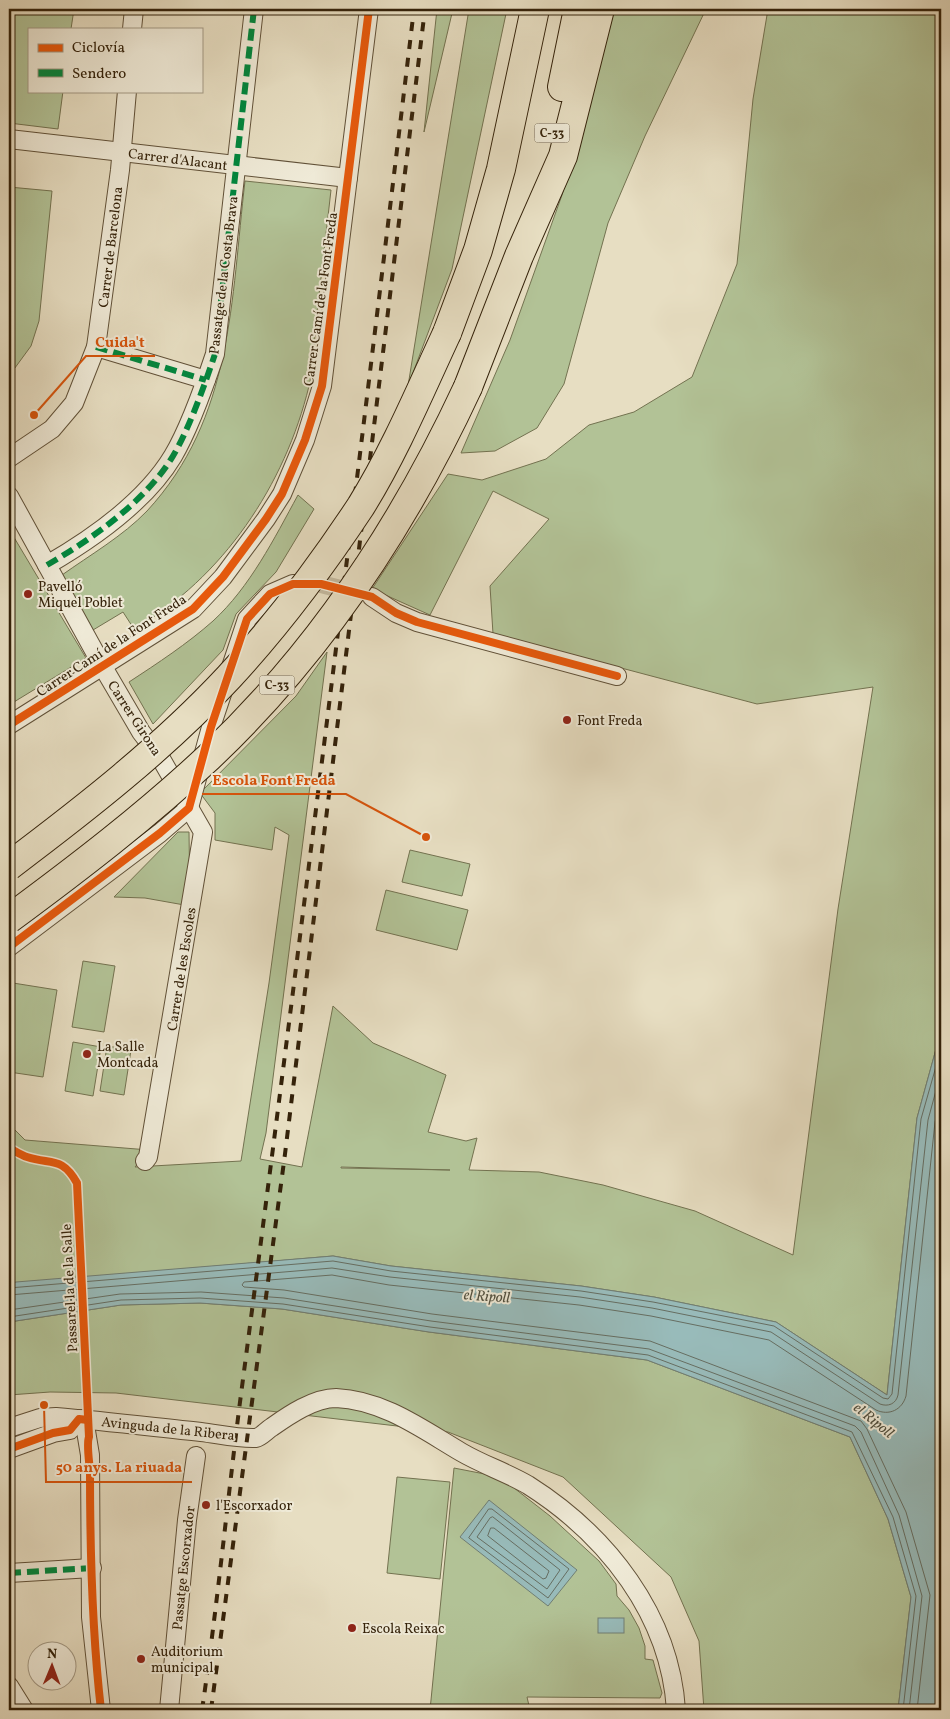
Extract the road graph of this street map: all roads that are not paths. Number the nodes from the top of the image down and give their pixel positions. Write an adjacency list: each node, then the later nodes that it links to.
1 (134, 9): 7 (street)
2 (254, 9): 11 (street, Passatge de la Costa Brava)
3 (369, 9): 12 (street, Carrer Camí de la Font Freda)
4 (535, 9): 25 (highway, bridge)
5 (578, 9): 13 (highway, C-33)
6 (600, 9): 13 (highway)
7 (132, 28)
8 (127, 92): 10 (street, Carrer de Barcelona)
9 (9, 140): 10 (street, Carrer d'Alacant)
10 (122, 152): 11 (street, Carrer d'Alacant); 14 (street, Carrer de Barcelona)
11 (236, 167): 12 (street, Carrer d'Alacant); 15 (street, Passatge de la Costa Brava)
12 (348, 178): 21 (street, Carrer Camí de la Font Freda)
13 (518, 256): 26 (highway, C-33, bridge)
14 (96, 348): 15 (street); 16 (street, Carrer de Barcelona)
15 (206, 380): 18 (street, Passatge de la Costa Brava)
16 (9, 458)
17 (9, 496): 18 (street, Carrer Girona)
18 (47, 565): 21 (street, Carrer Girona)
19 (321, 584): 24 (street)
20 (372, 597): 22 (street)
21 (103, 667): 23 (street, Carrer Camí de la Font Freda); 24 (street, Carrer Girona)
22 (617, 676)
23 (9, 725)
24 (189, 808): 27 (street); 28 (street, Carrer de les Escoles)
25 (9, 866)
26 (9, 919)
27 (9, 947)
28 (146, 1161)
29 (81, 1419): 30 (street, Avinguda de la Ribera); 31 (street); 33 (street); 39 (street, Avinguda de la Ribera)
30 (9, 1428)
31 (9, 1449)
32 (196, 1456): 38 (street, Passatge Escorxador)
33 (92, 1568): 34 (street); 37 (street)
34 (9, 1573)
35 (9, 1686): 36 (street)
36 (24, 1710)
37 (101, 1710)
38 (169, 1710)
39 (676, 1710)

